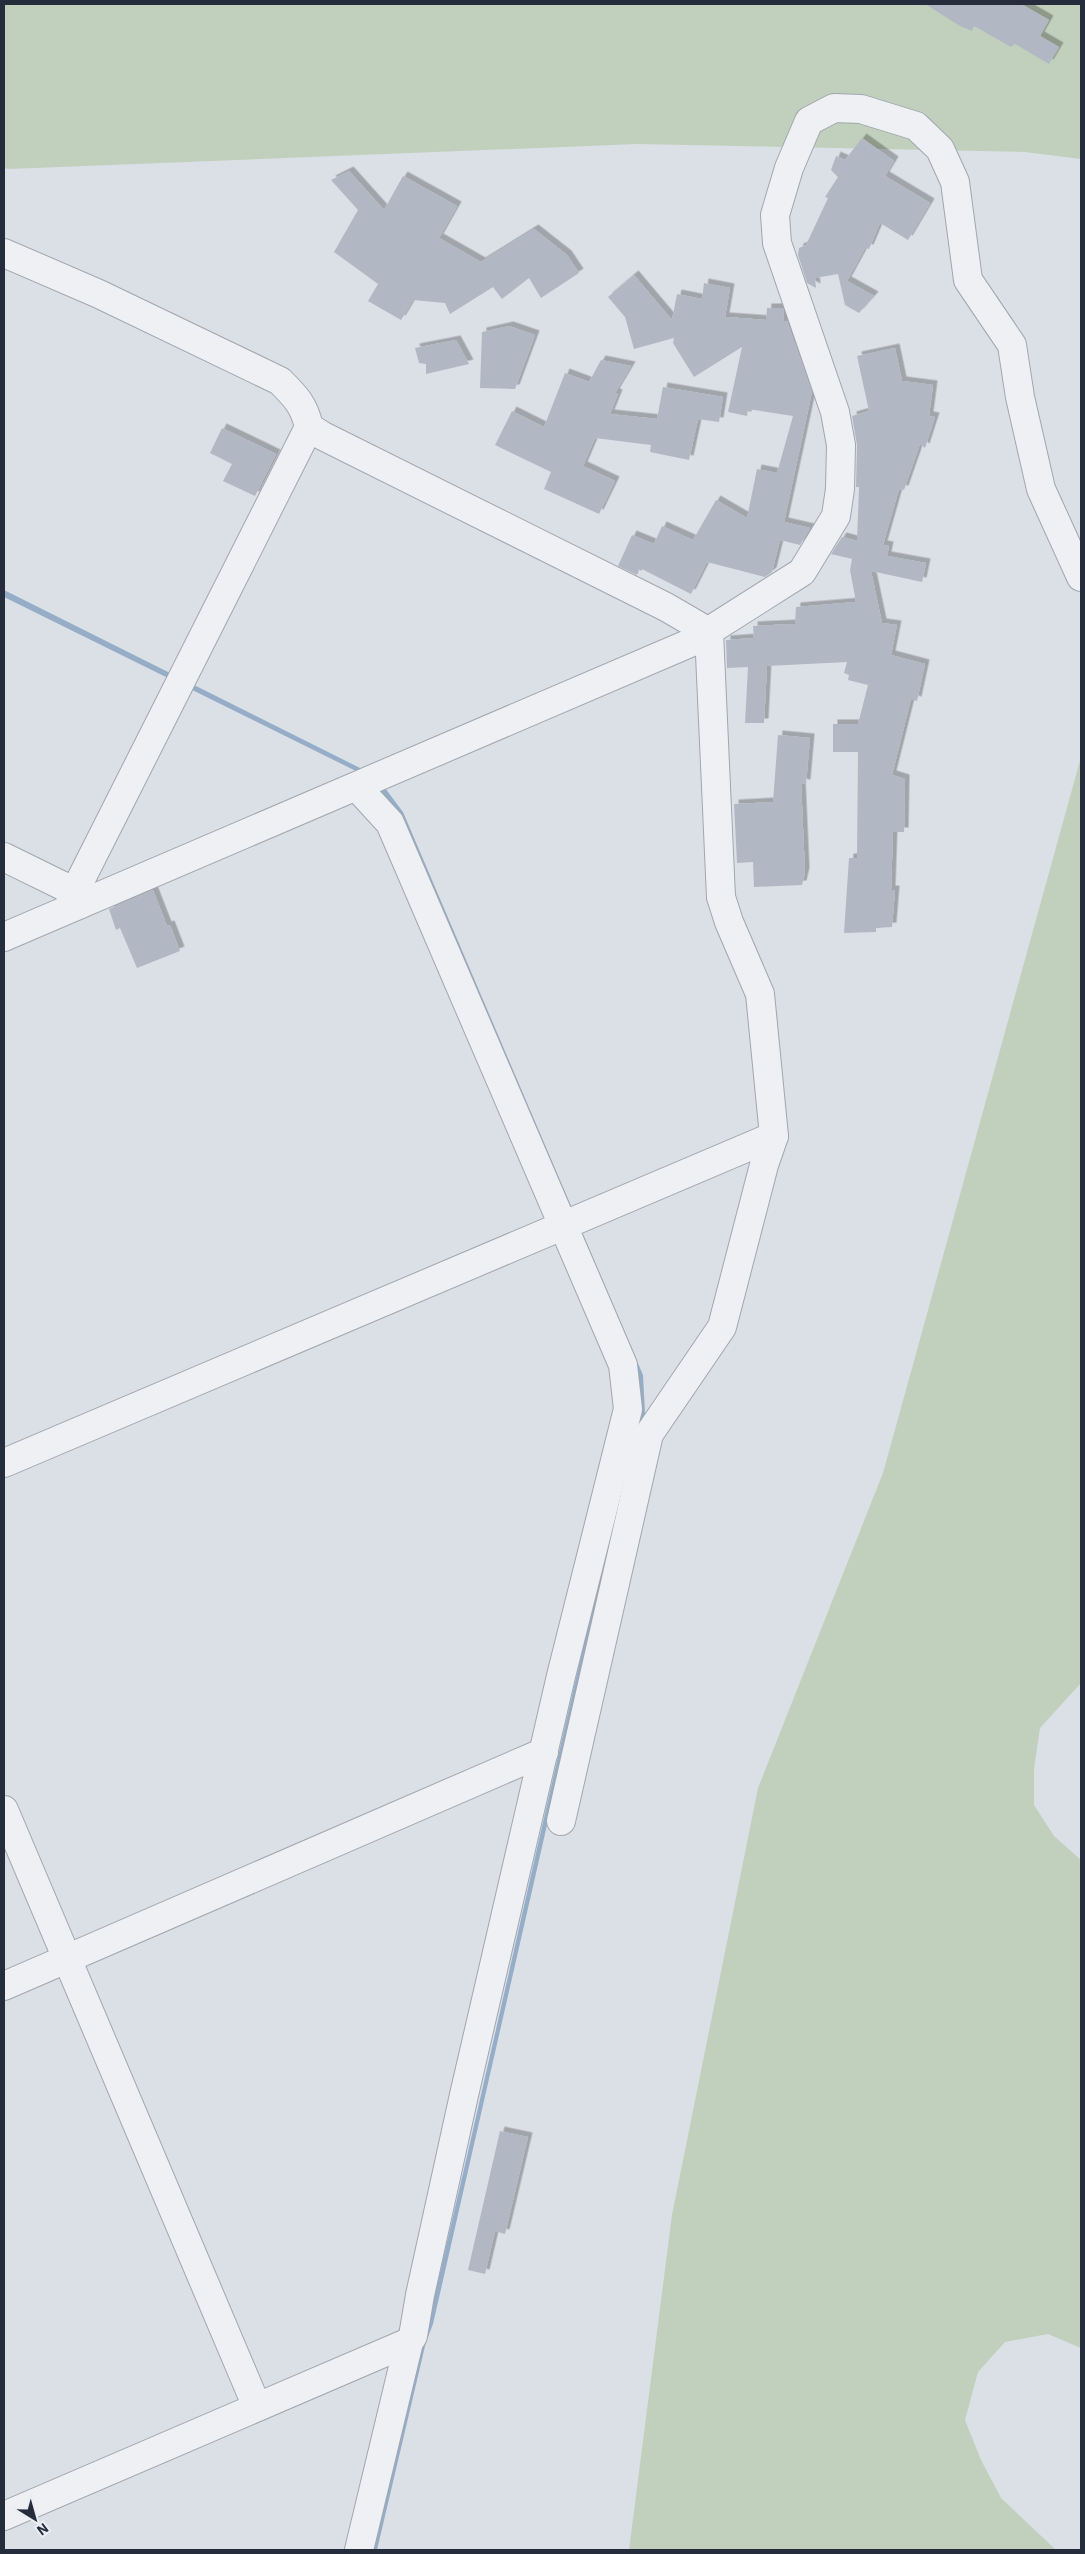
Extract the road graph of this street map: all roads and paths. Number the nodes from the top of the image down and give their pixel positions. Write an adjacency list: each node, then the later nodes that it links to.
1 (4, 253): 2 (street)
2 (309, 427): 4 (street); 7 (street)
3 (1081, 577): 4 (street)
4 (709, 632): 5 (street); 9 (street)
5 (357, 787): 7 (street); 10 (street)
6 (4, 857): 7 (street)
7 (80, 904): 8 (street)
8 (4, 937)
9 (774, 1136): 10 (street); 14 (street)
10 (563, 1226): 11 (street); 12 (street)
11 (4, 1463)
12 (544, 1752): 15 (street); 17 (street)
13 (4, 1810): 15 (street)
14 (561, 1821)
15 (67, 1959): 16 (street); 18 (street)
16 (4, 1986)
17 (409, 2342): 18 (street); 20 (street)
18 (257, 2408): 19 (street)
19 (4, 2516)
20 (359, 2550)

